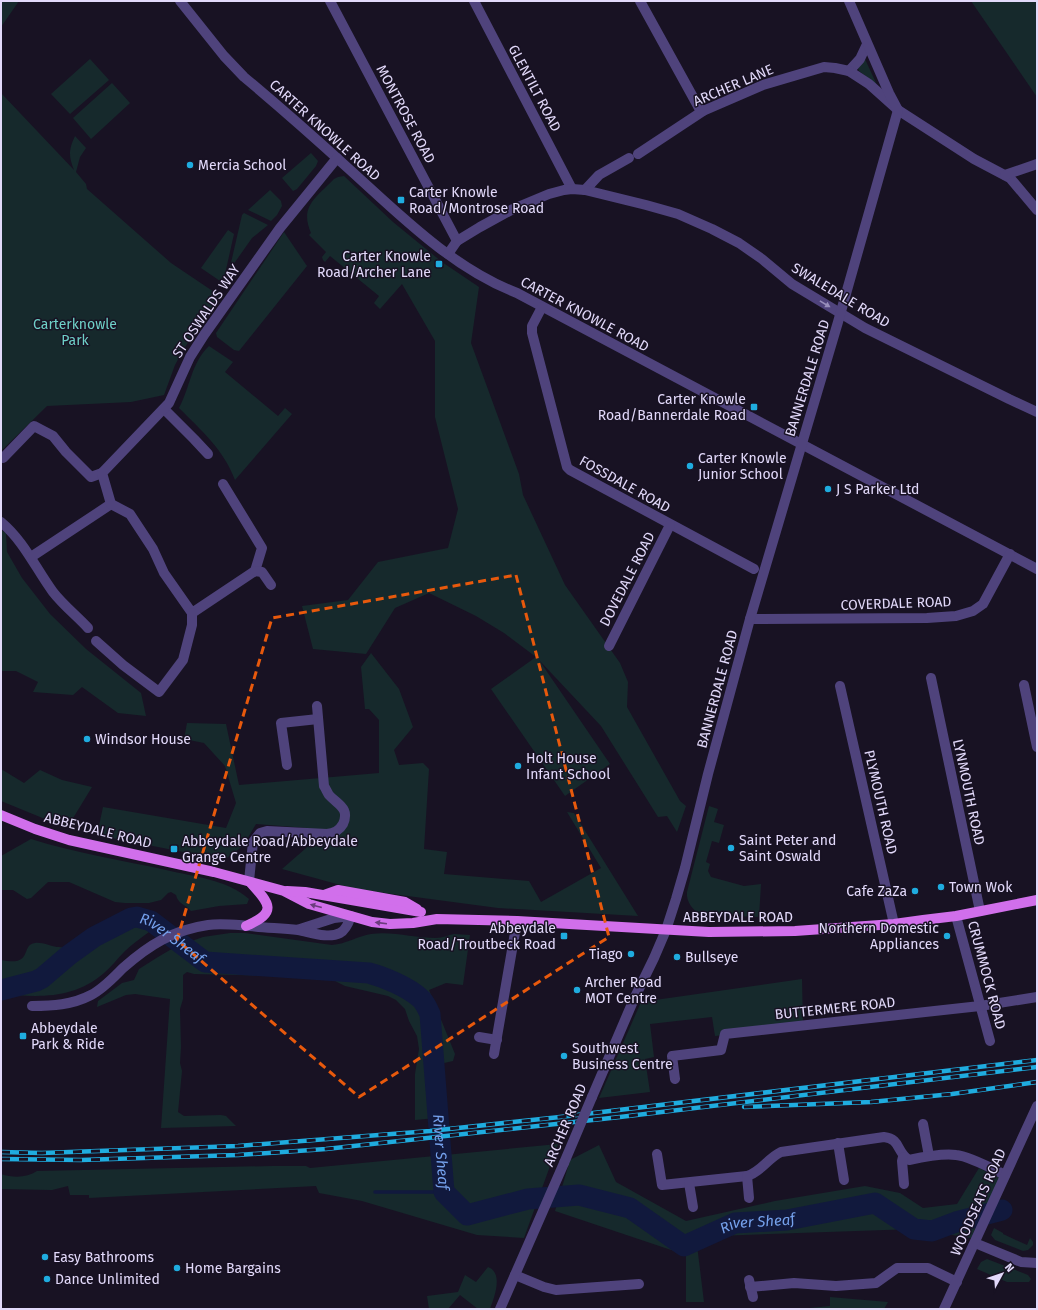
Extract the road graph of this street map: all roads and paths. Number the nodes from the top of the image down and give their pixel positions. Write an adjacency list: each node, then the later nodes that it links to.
1 (180, 1): 10 (street, CARTER KNOWLE ROAD)
2 (330, 1): 16 (street, MONTROSE ROAD)
3 (474, 1): 13 (street, GLENTILT ROAD)
4 (640, 1): 9 (street)
5 (849, 1): 6 (street)
6 (867, 44): 7 (street); 8 (street)
7 (849, 70): 8 (street, ARCHER LANE); 9 (street, ARCHER LANE)
8 (898, 110): 12 (street, ARCHER LANE); 19 (street, BANNERDALE ROAD)
9 (703, 111): 14 (street, ARCHER LANE)
10 (337, 158): 17 (street, CARTER KNOWLE ROAD); 20 (street, ST OSWALDS WAY)
11 (1037, 164): 12 (street)
12 (1005, 175): 15 (street, ARCHER LANE)
13 (572, 189): 14 (street); 16 (street)
14 (585, 190): 19 (street, SWALEDALE ROAD, one-way to 19)
15 (1037, 210)
16 (457, 241): 17 (street)
17 (448, 254): 18 (street, CARTER KNOWLE ROAD)
18 (542, 306): 22 (street, CARTER KNOWLE ROAD); 29 (street, FOSSDALE ROAD)
19 (840, 314): 21 (street, SWALEDALE ROAD); 22 (street, BANNERDALE ROAD)
20 (164, 409): 23 (street); 25 (street, ST OSWALDS WAY)
21 (1037, 412)
22 (802, 444): 30 (street, CARTER KNOWLE ROAD); 37 (street, BANNERDALE ROAD)
23 (208, 454)
24 (3, 458): 25 (street)
25 (102, 474): 27 (street)
26 (223, 484): 34 (street)
27 (111, 504): 31 (street); 36 (street)
28 (1, 522): 31 (street)
29 (670, 525): 33 (street, FOSSDALE ROAD); 40 (street, DOVEDALE ROAD)
30 (1010, 554): 32 (street, CARTER KNOWLE ROAD); 37 (street, COVERDALE ROAD)
31 (31, 557): 38 (street)
32 (1037, 568)
33 (754, 569)
34 (255, 571): 35 (street); 36 (street)
35 (271, 585)
36 (192, 613): 39 (street)
37 (750, 619): 64 (street, BANNERDALE ROAD)
38 (88, 628)
39 (96, 641)
40 (610, 646)
41 (931, 678): 55 (street, LYNMOUTH ROAD)
42 (1024, 685): 46 (street)
43 (840, 686): 61 (street, PLYMOUTH ROAD)
44 (317, 706): 45 (street)
45 (318, 719): 47 (street); 49 (street)
46 (1037, 747)
47 (287, 766)
48 (1, 815): 49 (main road, ABBEYDALE ROAD)
49 (249, 881): 50 (main road, ABBEYDALE ROAD); 62 (main road)
50 (284, 891): 51 (main road, ABBEYDALE ROAD); 57 (main road, ABBEYDALE ROAD, one-way to 50)
51 (324, 895): 52 (main road, ABBEYDALE ROAD); 56 (main road, ABBEYDALE ROAD)
52 (343, 899): 54 (main road, ABBEYDALE ROAD); 57 (main road)
53 (1037, 900): 55 (main road, ABBEYDALE ROAD)
54 (376, 905): 56 (main road, ABBEYDALE ROAD); 57 (main road)
55 (980, 911): 58 (main road, ABBEYDALE ROAD)
56 (421, 912): 59 (main road, ABBEYDALE ROAD)
57 (351, 916): 59 (main road, ABBEYDALE ROAD, one-way to 57); 63 (street); 63 (street)
58 (956, 916): 61 (main road, ABBEYDALE ROAD); 67 (street, CRUMMOCK ROAD)
59 (436, 919): 60 (main road, ABBEYDALE ROAD)
60 (517, 921): 64 (main road, ABBEYDALE ROAD); 69 (street)
61 (894, 924): 64 (main road, ABBEYDALE ROAD)
62 (246, 926): 63 (street); 66 (street)
63 (297, 930)
64 (666, 930): 88 (street, ARCHER ROAD, bridge)
65 (1037, 997): 67 (street, BUTTERMERE ROAD)
66 (32, 1006)
67 (980, 1006): 70 (street, CRUMMOCK ROAD); 72 (street, BUTTERMERE ROAD)
68 (479, 1037): 69 (street)
69 (497, 1040): 71 (street)
70 (990, 1041)
71 (494, 1054)
72 (675, 1079)
73 (1037, 1106): 79 (street, WOODSEATS ROAD)
74 (923, 1124): 77 (street)
75 (838, 1143): 78 (street); 80 (street); 81 (street)
76 (658, 1154): 82 (street)
77 (929, 1156): 78 (street); 79 (street)
78 (903, 1157): 83 (street)
79 (1005, 1175): 86 (street, WOODSEATS ROAD)
80 (747, 1176): 82 (street); 84 (street)
81 (844, 1180)
82 (690, 1182): 85 (street)
83 (904, 1184)
84 (749, 1198)
85 (693, 1208)
86 (975, 1241): 87 (street); 89 (street, WOODSEATS ROAD)
87 (1034, 1260)
88 (515, 1275): 90 (street); 92 (street, ARCHER ROAD)
89 (957, 1282): 91 (street); 93 (street, WOODSEATS ROAD)
90 (639, 1284)
91 (753, 1297)
92 (500, 1309)
93 (944, 1309)

